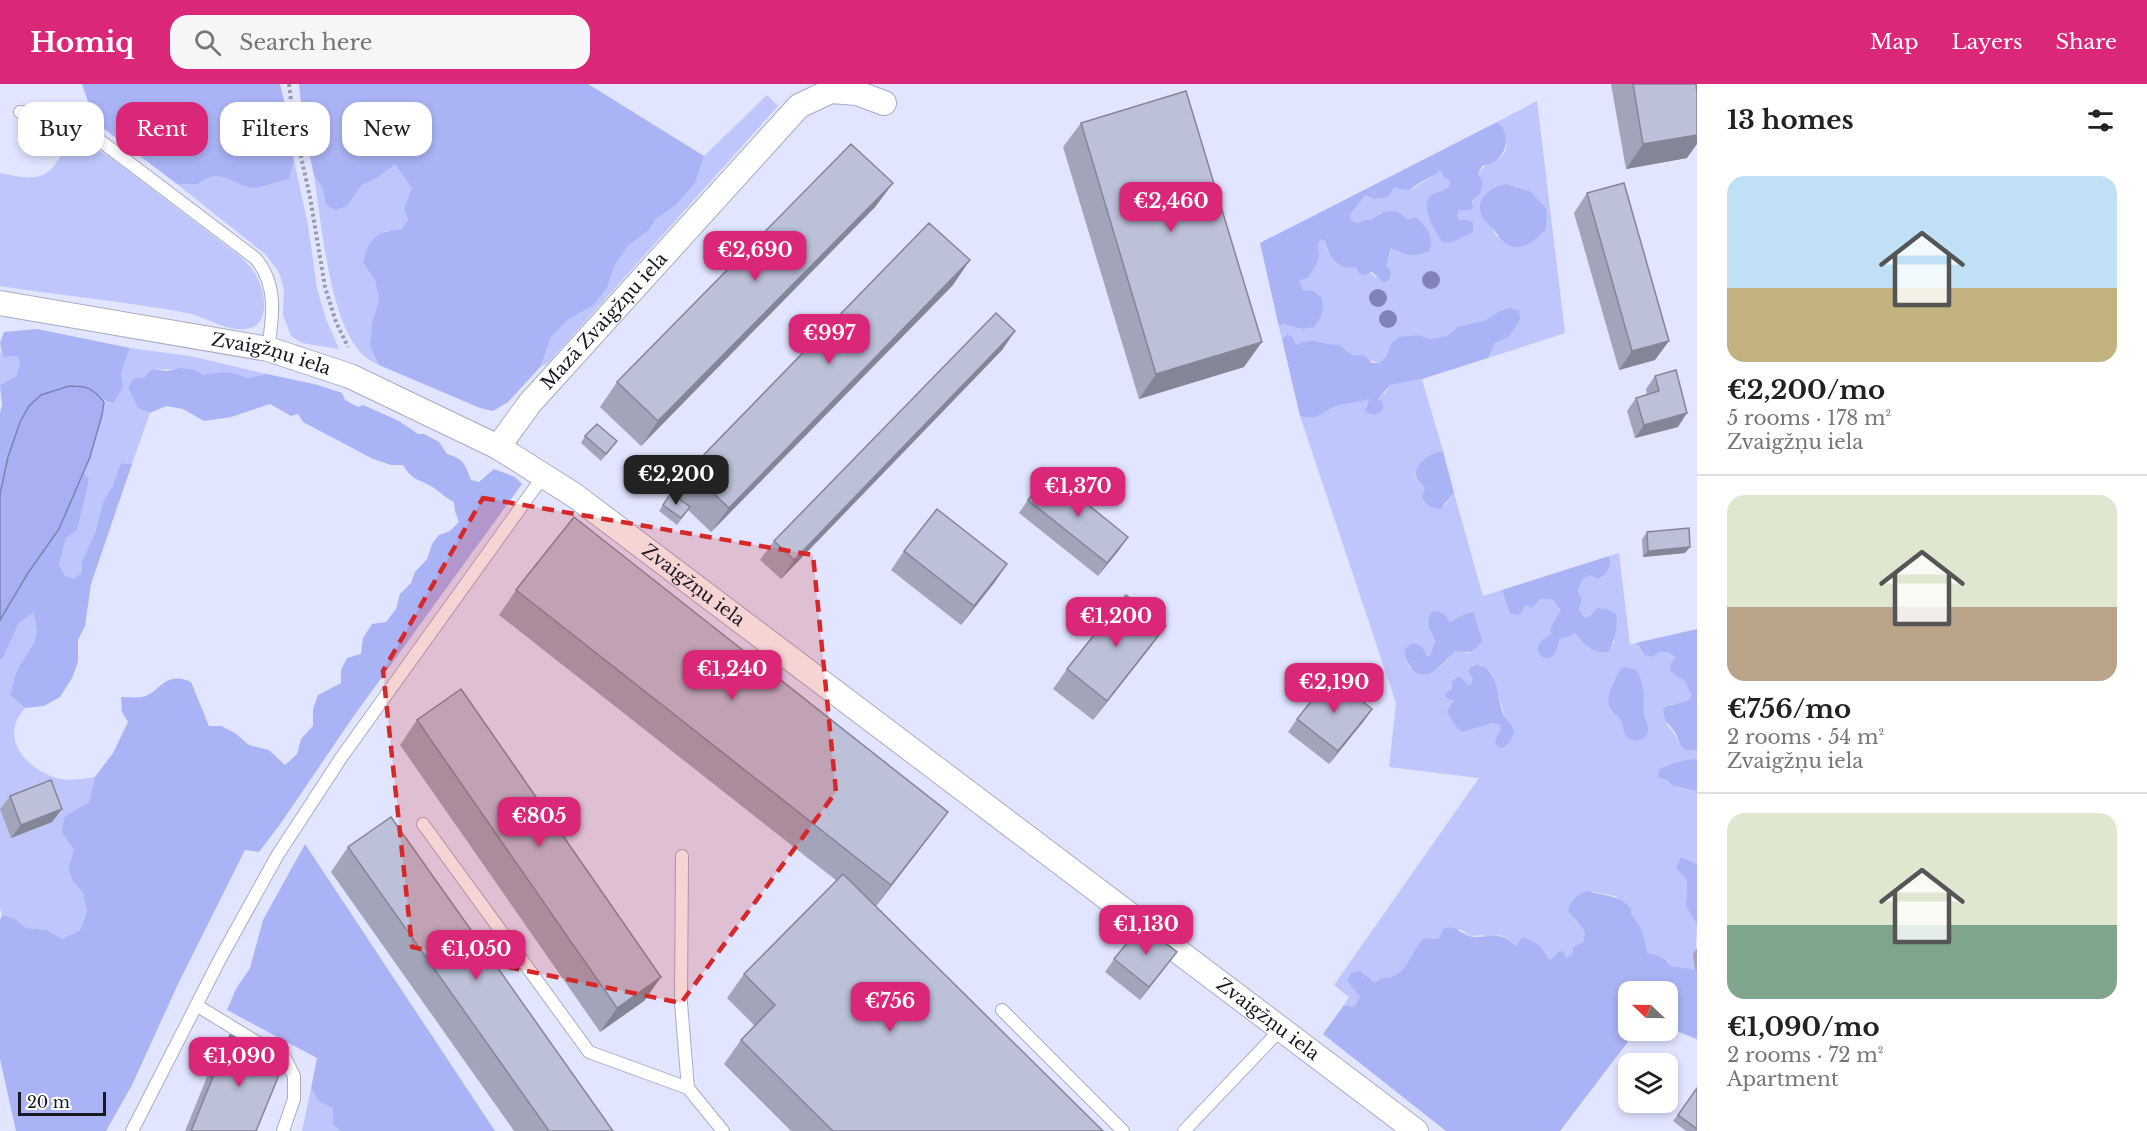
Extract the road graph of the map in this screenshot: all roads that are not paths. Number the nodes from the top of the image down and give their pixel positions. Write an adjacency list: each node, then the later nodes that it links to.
1 (884, 103): 5 (street, Mazā Zvaigžņu iela)
2 (104, 143): 4 (lane)
3 (0, 303): 4 (street, Zvaigžņu iela)
4 (268, 349): 5 (street, Zvaigžņu iela)
5 (498, 447): 6 (street, Zvaigžņu iela)
6 (544, 475): 9 (lane); 11 (street, Zvaigžņu iela)
7 (423, 824): 12 (lane)
8 (682, 856): 12 (lane)
9 (196, 1005): 13 (lane); 14 (lane)
10 (1002, 1010): 16 (lane)
11 (1281, 1029): 17 (lane); 18 (street, Zvaigžņu iela)
12 (688, 1088): 15 (lane)
13 (132, 1131)
14 (283, 1131)
15 (723, 1131)
16 (1123, 1131)
17 (1184, 1131)
18 (1416, 1131)

